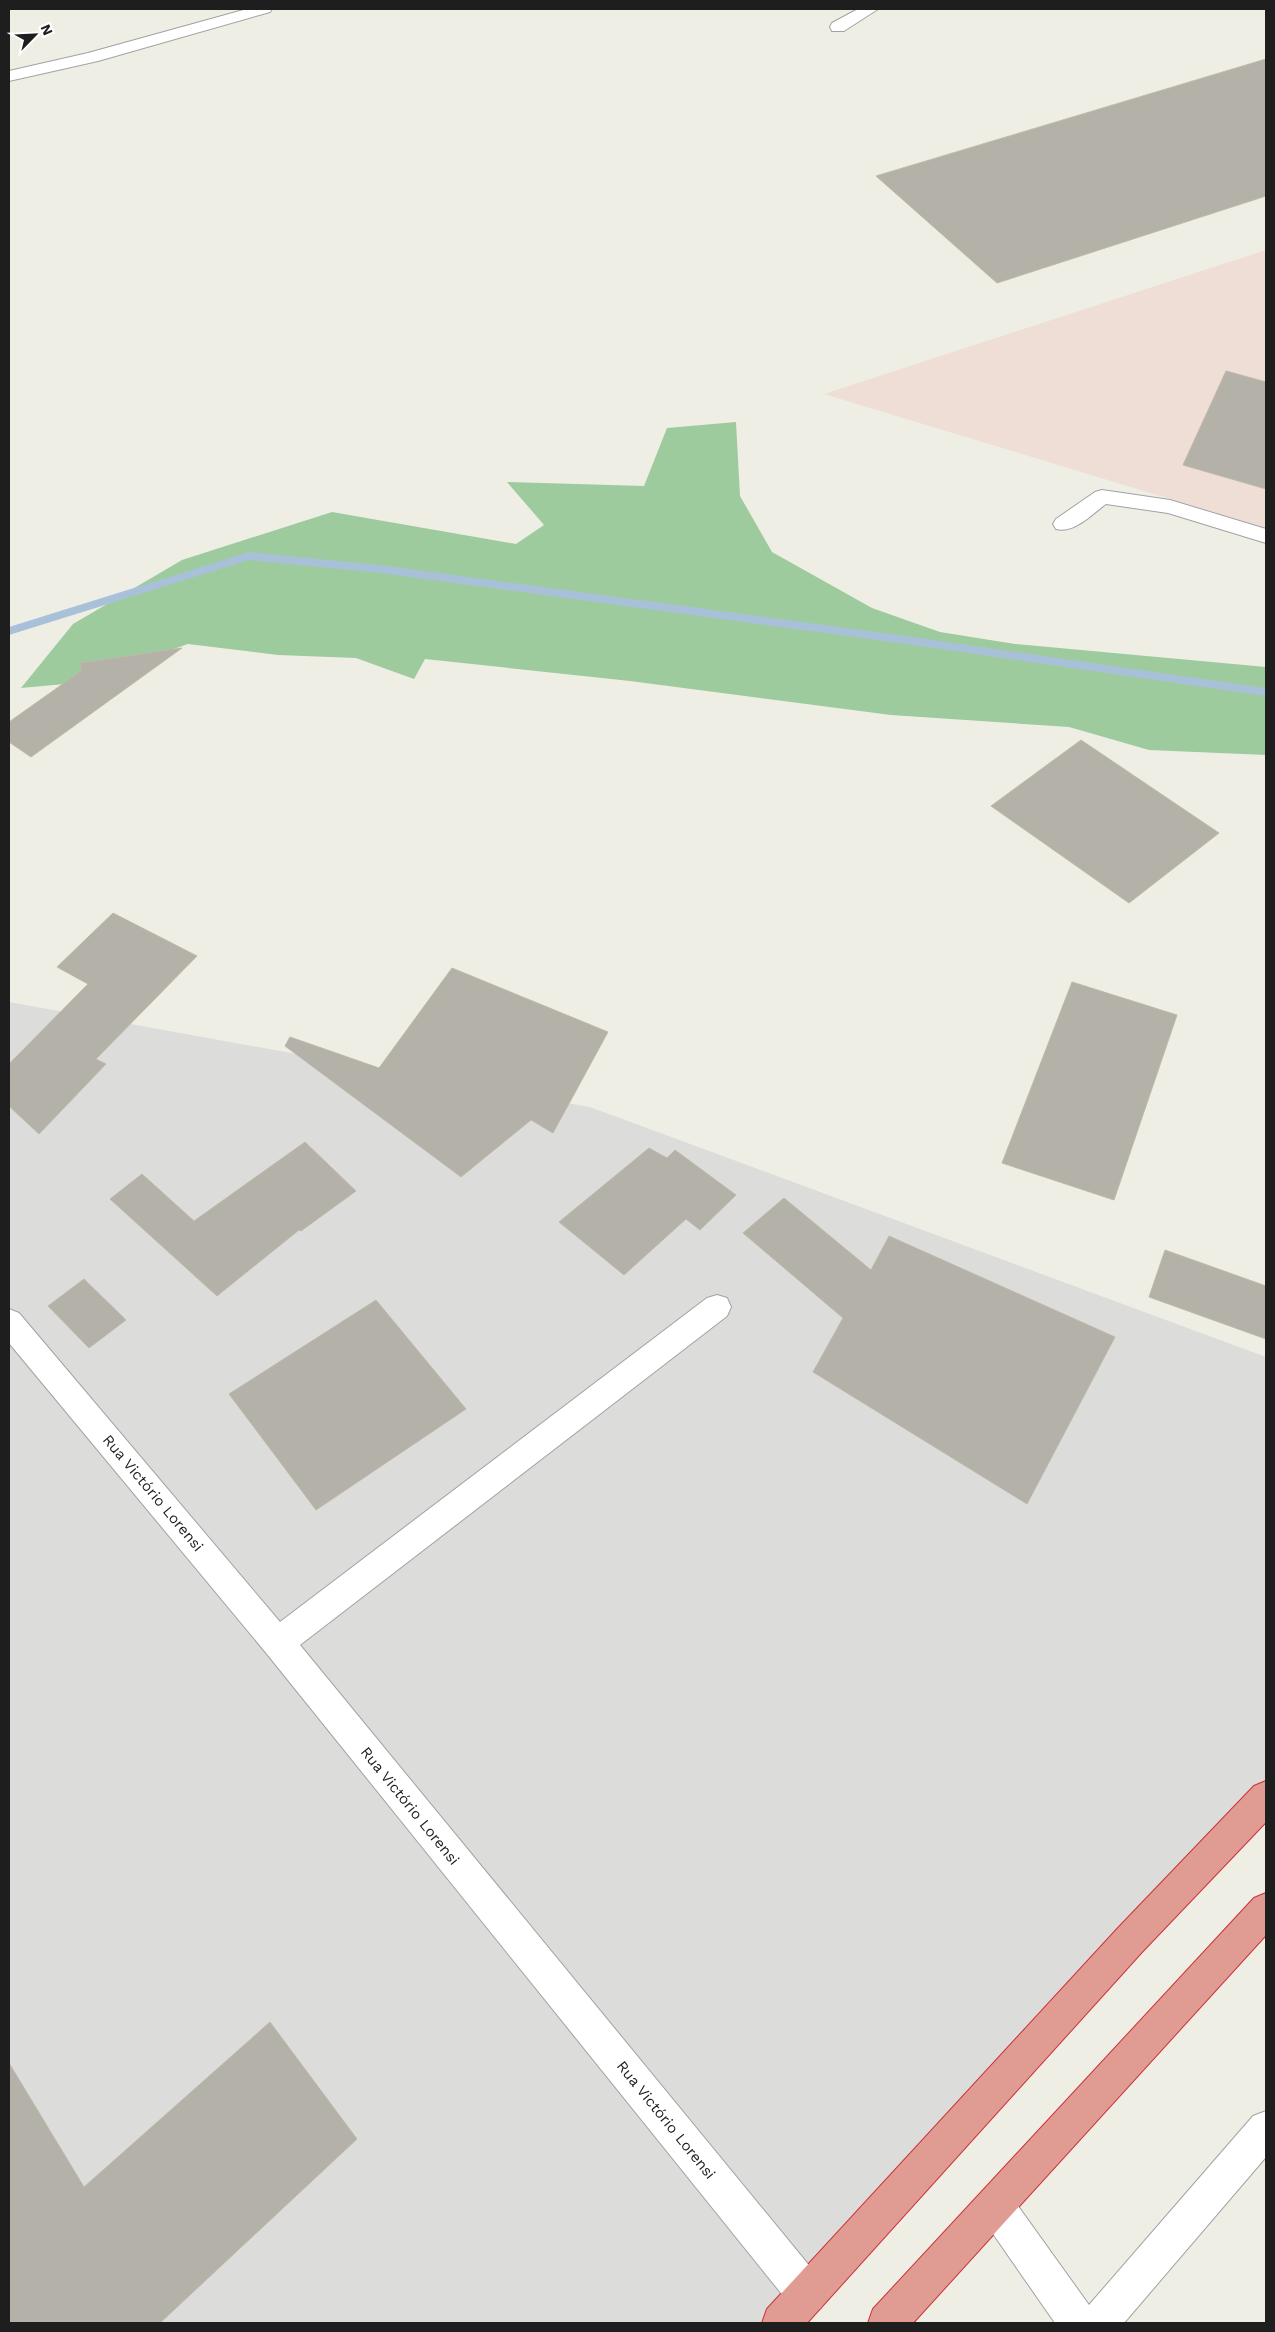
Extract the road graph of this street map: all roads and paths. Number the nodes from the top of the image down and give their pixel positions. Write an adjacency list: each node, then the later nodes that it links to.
1 (264, 9): 4 (street)
2 (870, 9): 3 (street)
3 (838, 27)
4 (9, 76)
5 (1064, 524): 6 (street)
6 (1266, 536)
7 (717, 1307): 9 (street)
8 (9, 1322): 9 (street, Rua Victório Lorensi)
9 (278, 1643): 14 (street, Rua Victório Lorensi)
10 (1266, 1798): 14 (highway)
11 (1266, 1910): 13 (highway)
12 (1266, 2129): 18 (street)
13 (995, 2205): 16 (highway); 17 (street)
14 (807, 2294): 15 (highway)
15 (781, 2323)
16 (888, 2323)
17 (1078, 2323)
18 (1098, 2323)

